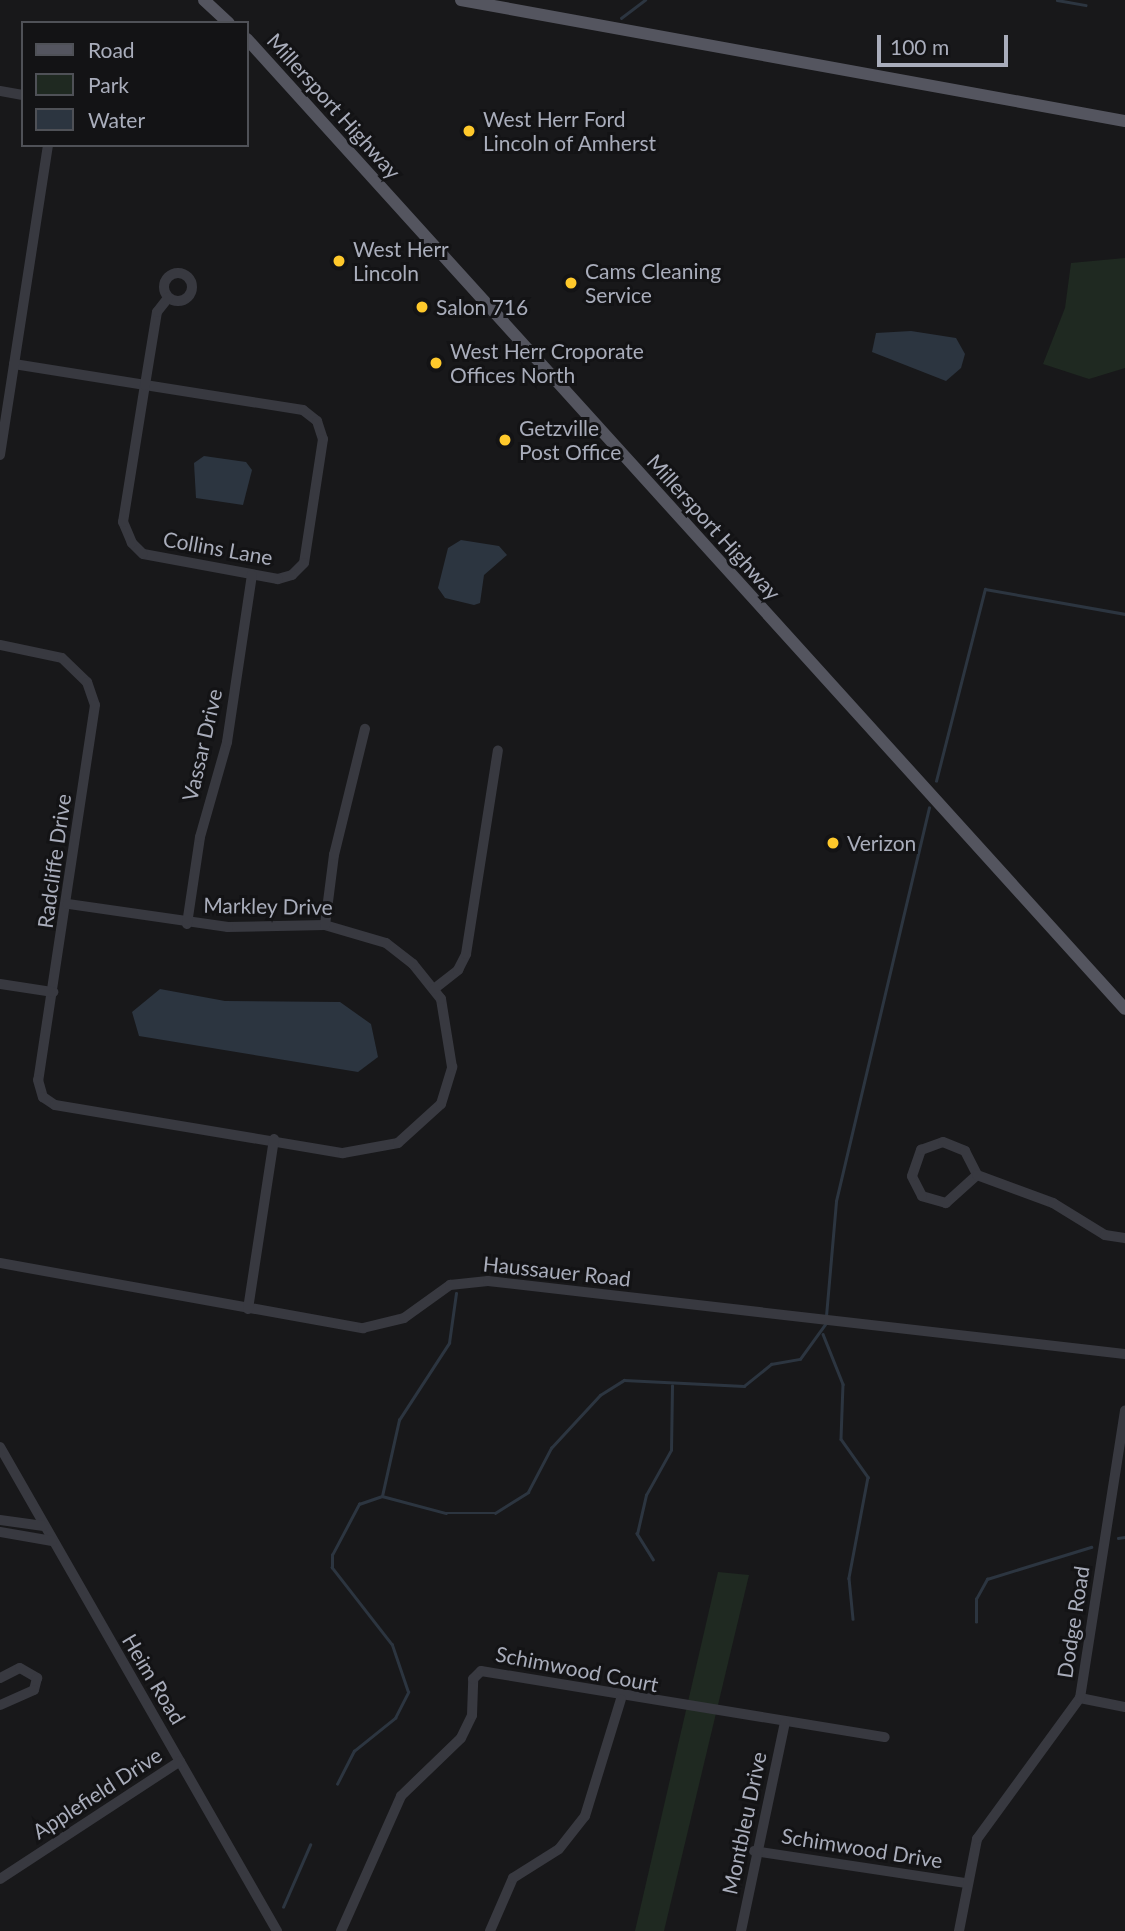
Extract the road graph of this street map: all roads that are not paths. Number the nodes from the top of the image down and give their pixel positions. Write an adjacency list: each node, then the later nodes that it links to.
1 (204, 0): 3 (main road)
2 (461, 0): 8 (main road)
3 (217, 6): 4 (main road)
4 (228, 21)
5 (248, 40): 24 (main road, Millersport Highway)
6 (0, 91): 7 (street)
7 (21, 95)
8 (1125, 121)
9 (48, 147): 11 (street)
10 (168, 298): 12 (street)
11 (14, 364): 12 (street, Collins Lane); 13 (street)
12 (145, 385): 14 (street, Collins Lane); 14 (street, Collins Lane)
13 (0, 455)
14 (253, 575): 19 (street, Vassar Drive)
15 (0, 645): 18 (street, Radcliffe Drive)
16 (365, 729): 20 (street)
17 (498, 750): 22 (street)
18 (68, 904): 19 (street, Markley Drive); 23 (street, Radcliffe Drive)
19 (187, 924): 20 (street, Markley Drive)
20 (325, 925): 22 (street, Markley Drive)
21 (0, 984): 23 (street)
22 (434, 989): 25 (street)
23 (53, 992): 25 (street, Radcliffe Drive)
24 (1125, 1009)
25 (274, 1139): 29 (street)
26 (977, 1175): 26 (street); 27 (street)
27 (1125, 1238)
28 (0, 1264): 29 (street, Haussauer Road)
29 (248, 1308): 30 (street, Haussauer Road)
30 (1125, 1354)
31 (1125, 1410): 38 (street, Dodge Road)
32 (0, 1447): 34 (street, Heim Road)
33 (0, 1520): 34 (street)
34 (44, 1526): 36 (street, Heim Road)
35 (0, 1532): 36 (street)
36 (52, 1541): 44 (street, Heim Road)
37 (0, 1678): 40 (street)
38 (1080, 1698): 41 (street); 47 (street, Dodge Road)
39 (621, 1699): 42 (street, Schimwood Court); 49 (street, Schimwood Court); 50 (street)
40 (0, 1704)
41 (1125, 1707)
42 (785, 1723): 43 (street, Schimwood Court); 45 (street, Montbleu Drive)
43 (885, 1737)
44 (180, 1761): 46 (street, Applefield Drive); 48 (street, Heim Road)
45 (754, 1851): 47 (street, Schimwood Drive); 51 (street, Montbleu Drive)
46 (0, 1879)
47 (965, 1883): 52 (street, Dodge Road)
48 (277, 1931)
49 (341, 1931)
50 (490, 1931)
51 (741, 1931)
52 (959, 1931)

